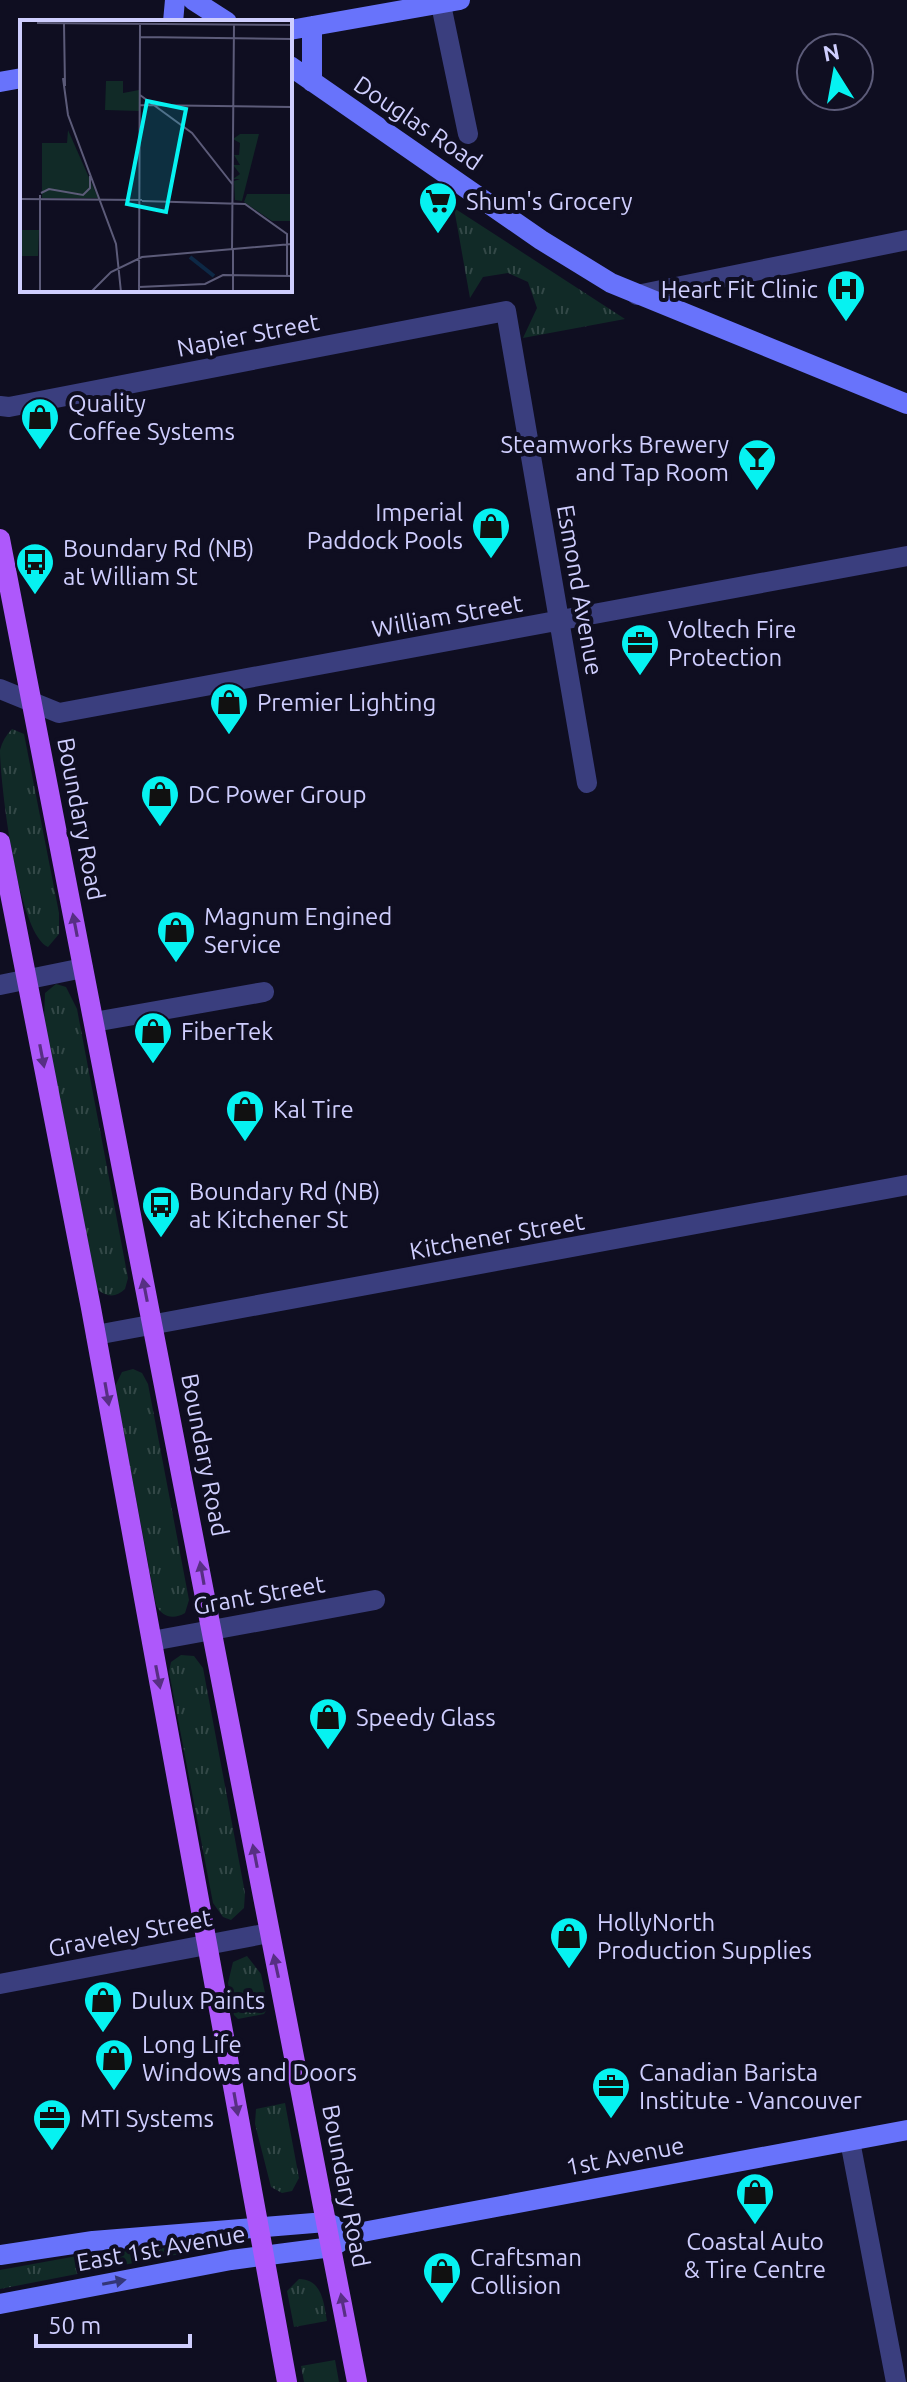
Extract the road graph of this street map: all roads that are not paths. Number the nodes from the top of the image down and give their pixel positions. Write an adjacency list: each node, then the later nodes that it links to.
1 (175, 0): 4 (street)
2 (193, 0): 5 (street)
3 (447, 1): 6 (street); 12 (street)
4 (173, 20)
5 (224, 20)
6 (312, 26): 7 (street); 11 (street)
7 (292, 30)
8 (292, 67): 11 (street, Douglas Road)
9 (20, 78): 10 (street)
10 (0, 82)
11 (312, 82): 14 (street, Douglas Road)
12 (468, 134)
13 (907, 240): 14 (street)
14 (637, 295): 16 (street, Douglas Road)
15 (506, 311): 17 (street, Napier Street); 20 (street, Esmond Avenue)
16 (907, 404)
17 (0, 406)
18 (0, 539): 22 (main road, Boundary Road)
19 (907, 556): 20 (street, William Street)
20 (559, 622): 22 (street, William Street); 23 (street, Esmond Avenue)
21 (0, 689): 22 (street, William Street)
22 (32, 702): 25 (main road, Boundary Road, one-way to 22)
23 (587, 783)
24 (0, 842): 26 (main road)
25 (83, 968): 26 (street); 29 (main road, Boundary Road)
26 (28, 980): 27 (street); 32 (main road, one-way to 32)
27 (0, 985)
28 (264, 992): 29 (street)
29 (94, 1022): 31 (main road, Boundary Road, one-way to 29)
30 (907, 1185): 31 (street, Kitchener Street)
31 (152, 1325): 32 (street, Kitchener Street); 34 (main road, Boundary Road, one-way to 31)
32 (96, 1335): 35 (main road, one-way to 35)
33 (375, 1600): 34 (street, Grant Street)
34 (212, 1630): 35 (street, Grant Street); 36 (main road, Boundary Road, one-way to 34)
35 (152, 1641): 37 (main road, one-way to 37)
36 (269, 1933): 37 (street, Graveley Street); 41 (main road, Boundary Road, one-way to 36)
37 (207, 1945): 38 (street, Graveley Street); 42 (main road, one-way to 42)
38 (0, 1984)
39 (907, 2130): 40 (street, 1st Avenue)
40 (850, 2141): 43 (street, 1st Avenue); 50 (street)
41 (326, 2222): 42 (street, East 1st Avenue); 43 (street); 44 (main road, Boundary Road)
42 (260, 2229): 45 (street, East 1st Avenue); 46 (main road)
43 (352, 2234): 44 (street, 1st Avenue)
44 (332, 2247): 46 (street, East 1st Avenue); 49 (main road, Boundary Road, one-way to 44)
45 (0, 2255)
46 (265, 2256): 47 (street, East 1st Avenue, one-way to 46); 48 (main road)
47 (0, 2304)
48 (287, 2382)
49 (357, 2382)
50 (896, 2382)

